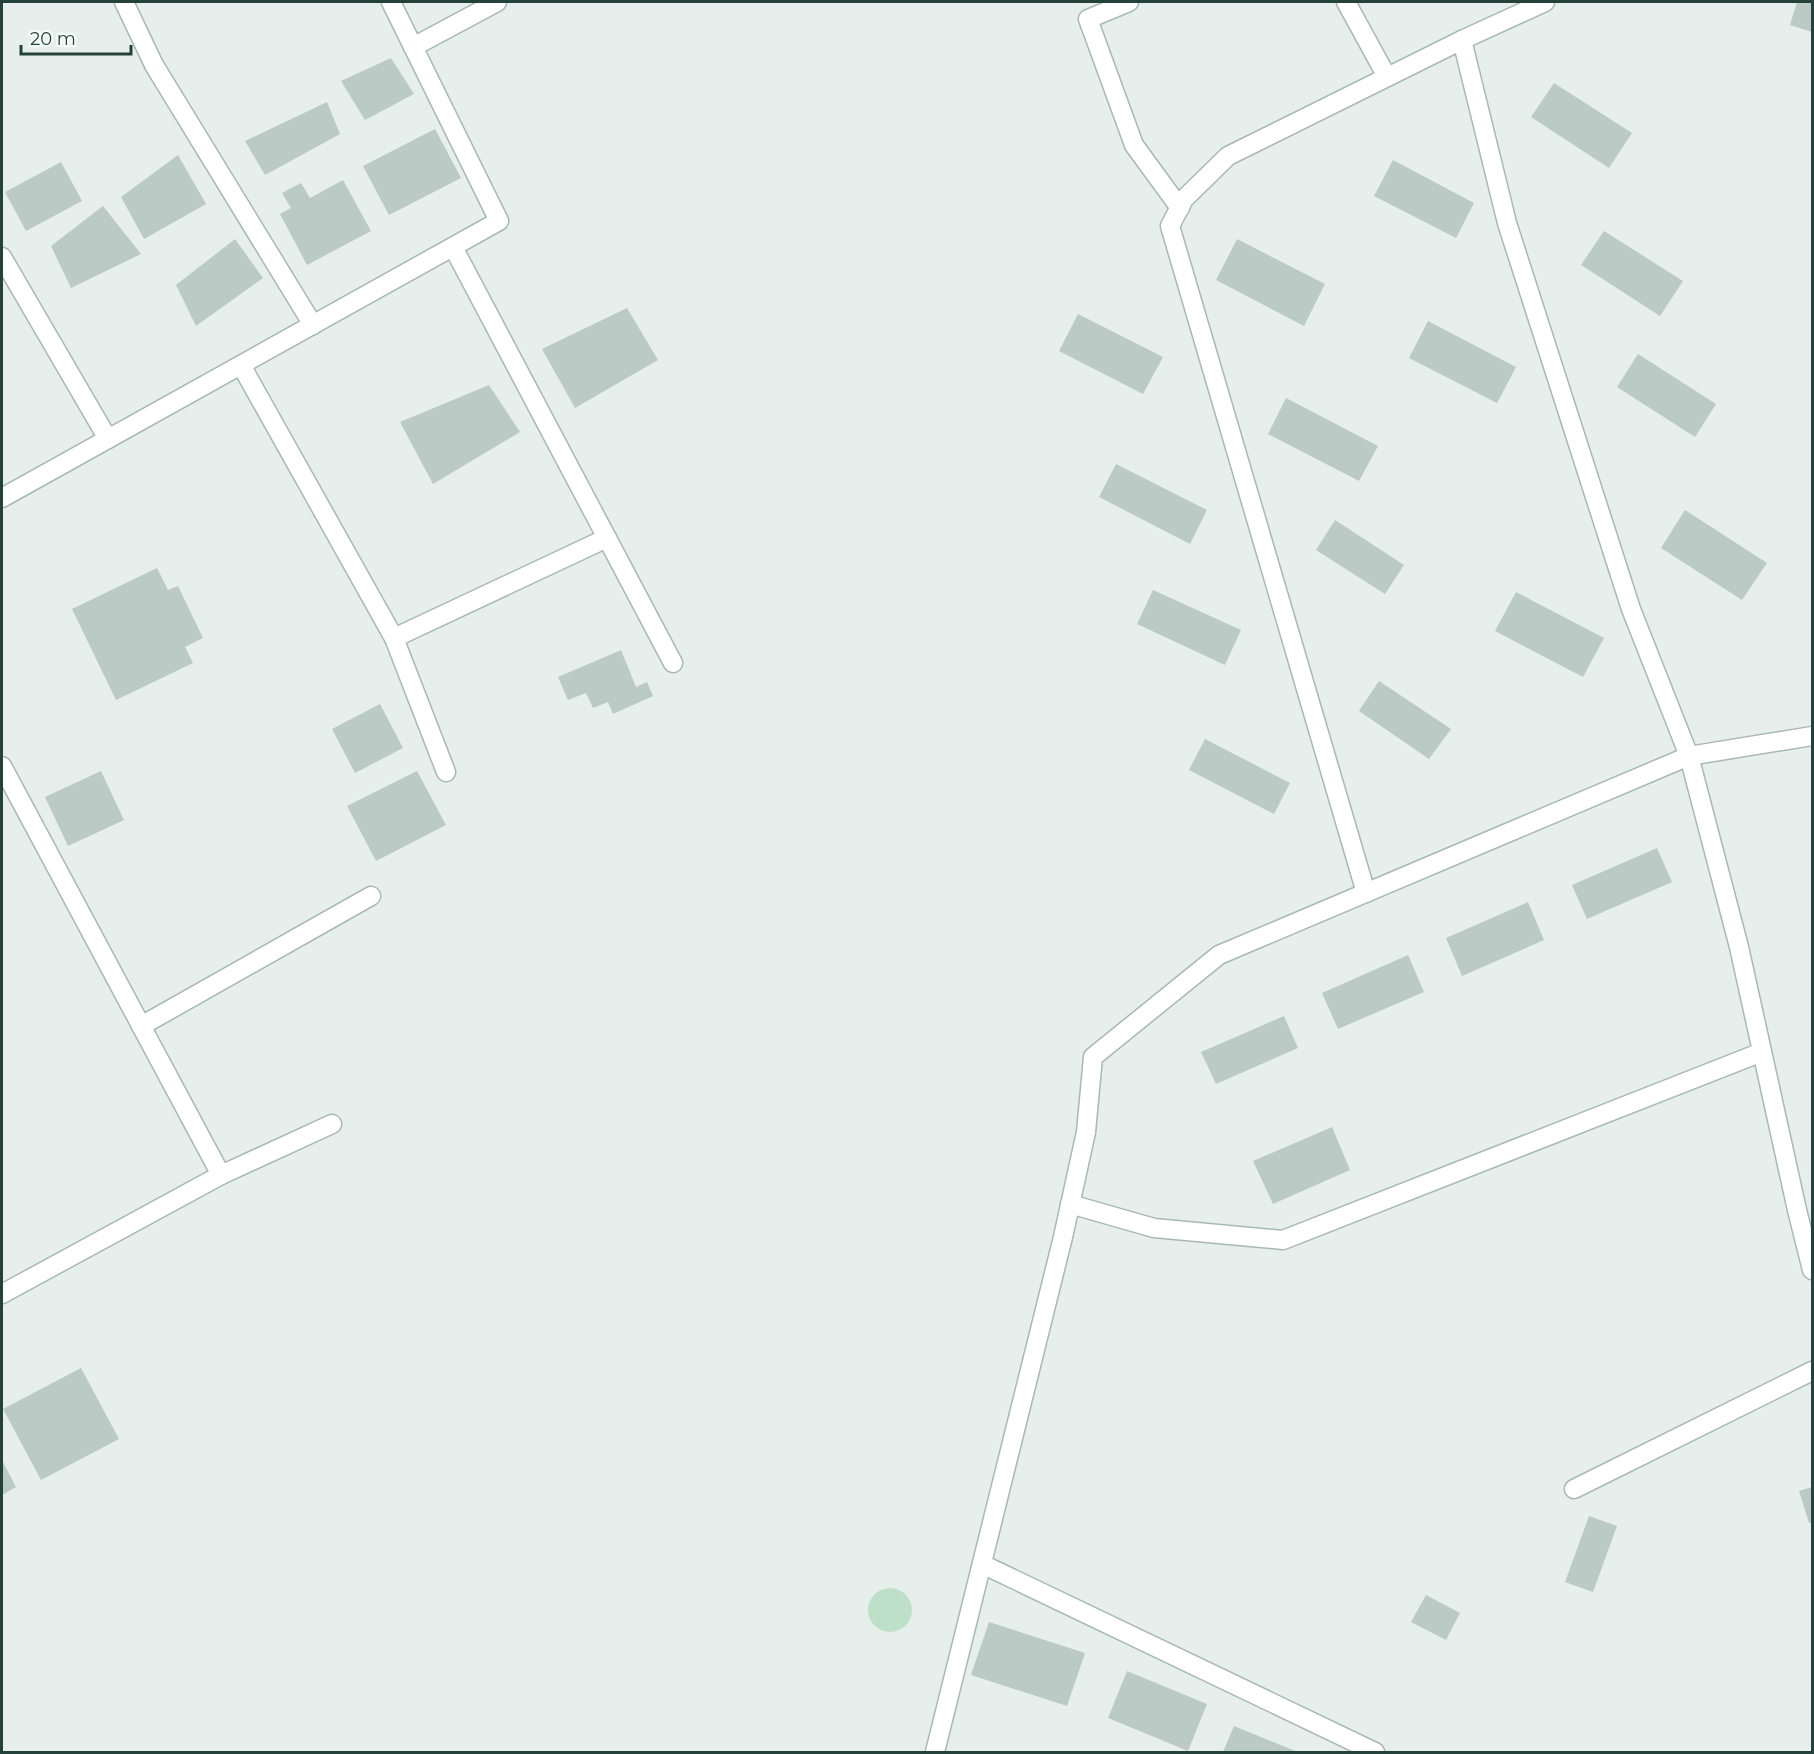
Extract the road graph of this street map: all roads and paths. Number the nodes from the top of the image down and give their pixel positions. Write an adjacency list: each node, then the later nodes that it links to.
1 (124, 2): 13 (street)
2 (391, 2): 8 (street)
3 (497, 2): 8 (street)
4 (1129, 2): 10 (street)
5 (1346, 2): 9 (street)
6 (1545, 2): 7 (street)
7 (1462, 40): 9 (street); 21 (street)
8 (413, 47): 11 (street)
9 (1387, 77): 10 (street)
10 (1180, 208): 24 (street)
11 (453, 247): 13 (street); 17 (street)
12 (2, 257): 15 (street)
13 (313, 325): 14 (street)
14 (241, 365): 15 (street); 18 (street)
15 (108, 439): 16 (street)
16 (2, 498)
17 (607, 538): 18 (street); 19 (street)
18 (394, 638): 23 (street)
19 (673, 663)
20 (1812, 735): 21 (street)
21 (1689, 756): 24 (street); 27 (street)
22 (2, 766): 26 (street)
23 (446, 772)
24 (1366, 893): 30 (street)
25 (371, 896): 26 (street)
26 (141, 1026): 29 (street)
27 (1762, 1052): 30 (street); 31 (street)
28 (332, 1124): 29 (street)
29 (221, 1175): 32 (street)
30 (1070, 1204): 35 (street)
31 (1812, 1270)
32 (2, 1294)
33 (1812, 1371): 34 (street)
34 (1574, 1489)
35 (982, 1564): 36 (street); 37 (street)
36 (935, 1752)
37 (1375, 1752)

